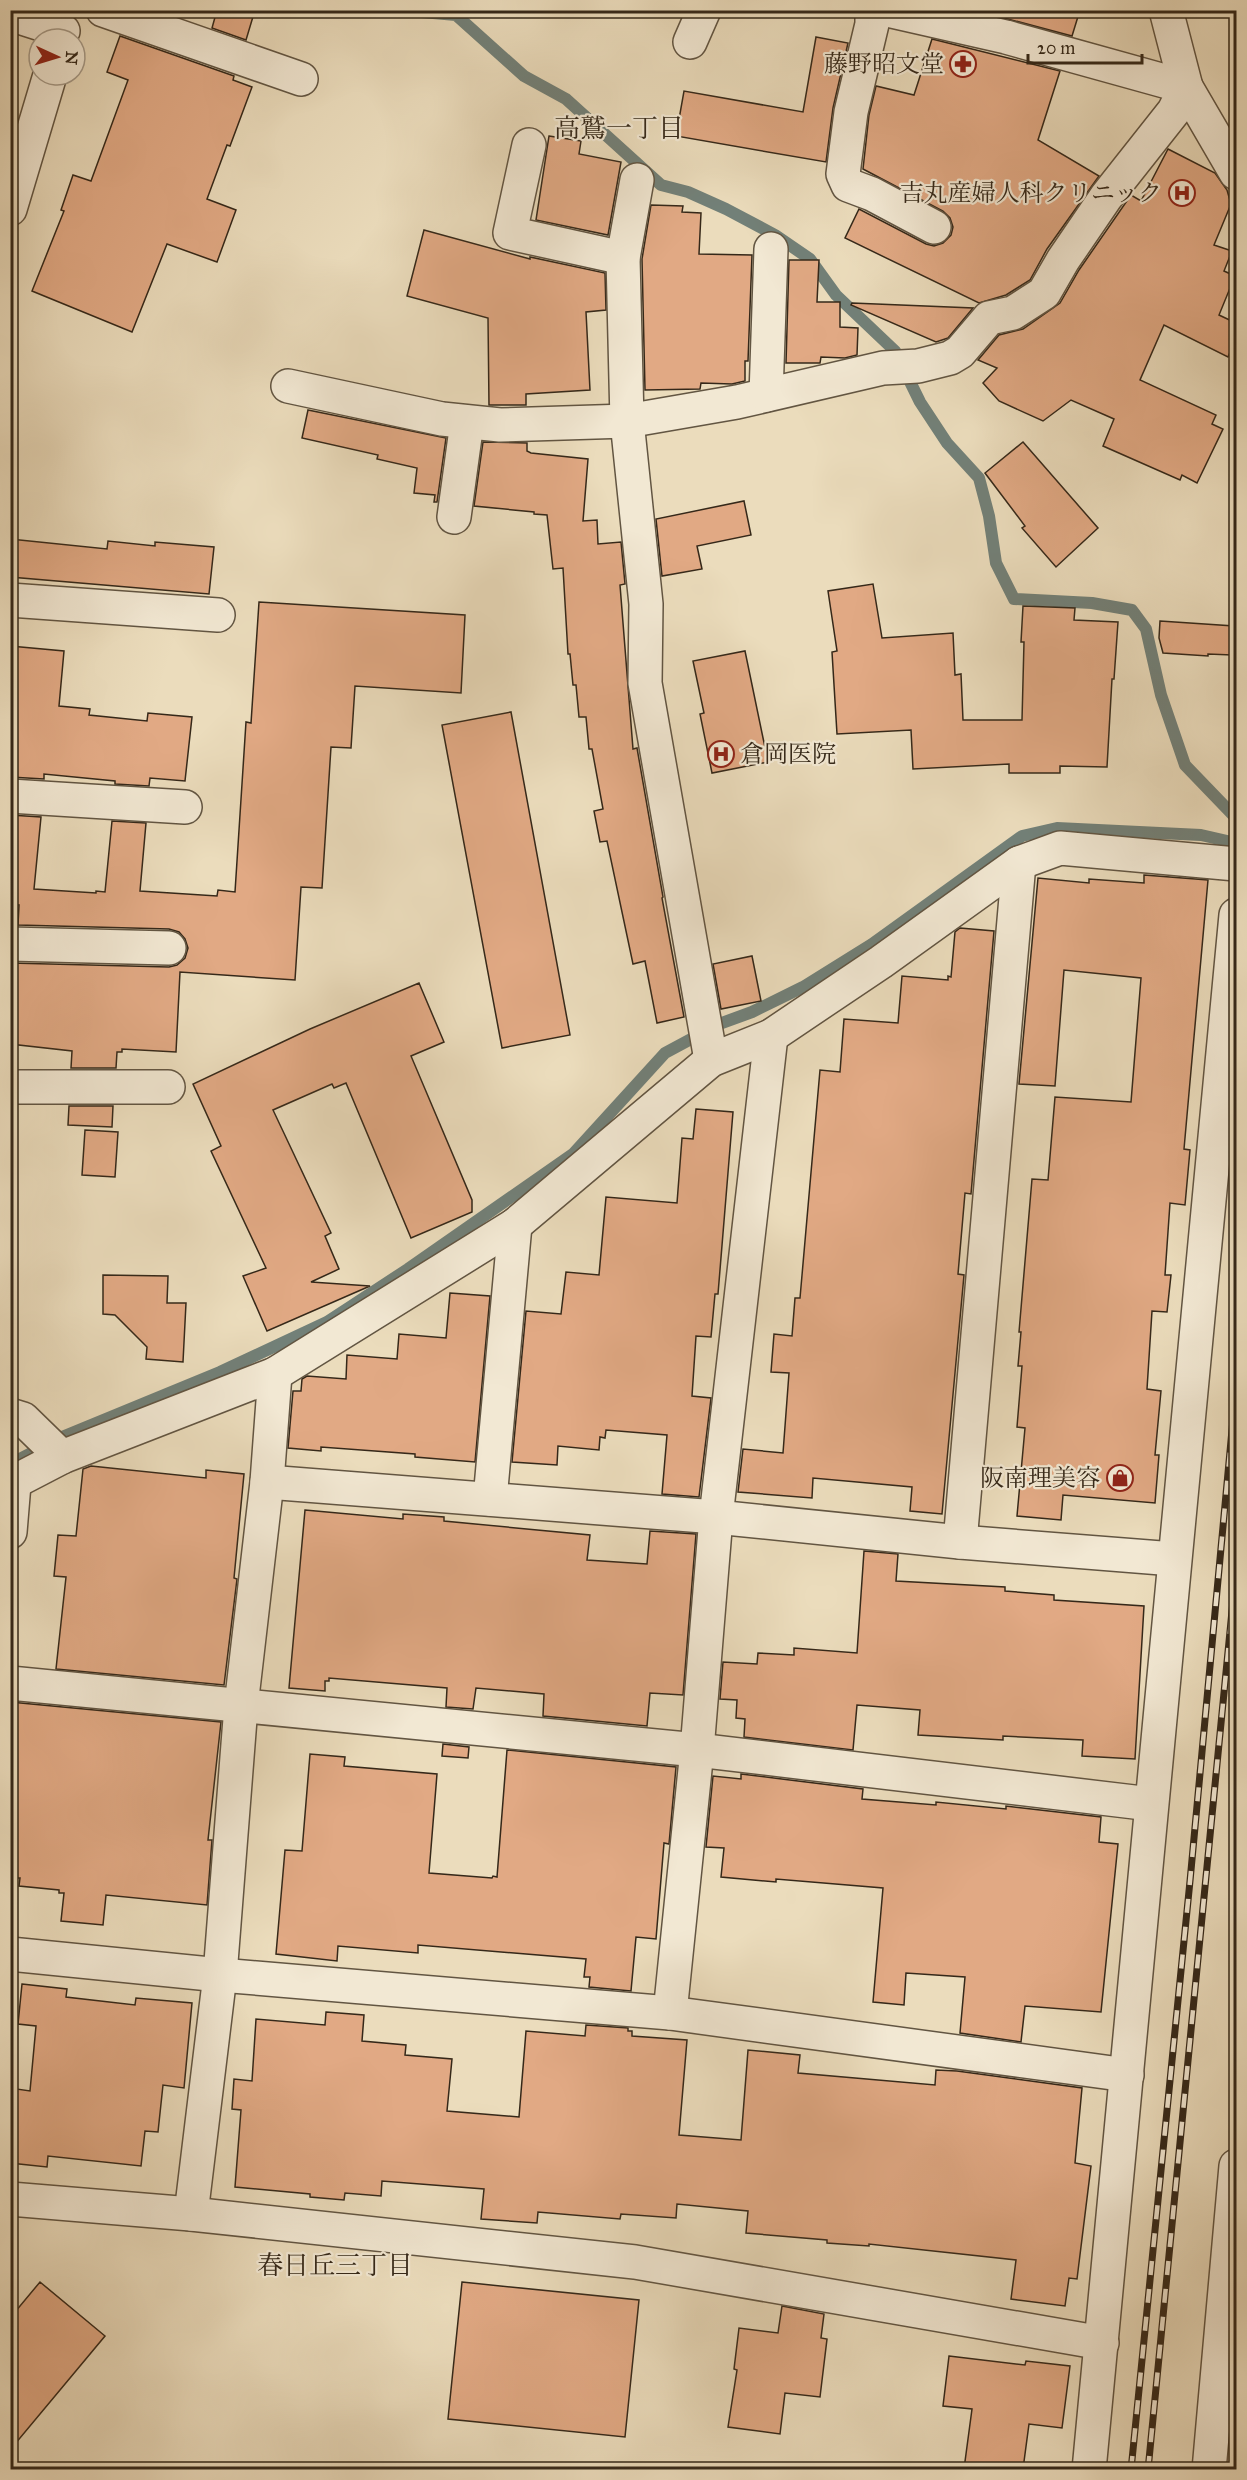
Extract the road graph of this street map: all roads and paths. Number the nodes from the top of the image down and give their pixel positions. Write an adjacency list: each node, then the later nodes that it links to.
1 (103, 10): 10 (street)
2 (704, 10): 9 (street)
3 (872, 10): 17 (street)
4 (887, 10): 7 (street)
5 (1166, 10): 12 (street)
6 (10, 14): 8 (street)
7 (997, 22): 12 (street)
8 (64, 27)
9 (690, 42)
10 (301, 79)
11 (46, 87): 16 (street)
12 (1186, 87): 14 (street); 21 (street)
13 (529, 145): 19 (street)
14 (1236, 173)
15 (637, 180): 19 (street)
16 (10, 209)
17 (934, 227)
18 (771, 249): 21 (street)
19 (623, 258): 22 (street)
20 (288, 386): 23 (street)
21 (766, 395): 22 (street)
22 (627, 421): 23 (street); 35 (street)
23 (467, 422): 24 (street)
24 (454, 517)
25 (10, 600): 26 (street)
26 (218, 615)
27 (10, 796): 28 (street)
28 (185, 807)
29 (1019, 863): 30 (street); 34 (street); 47 (street)
30 (1236, 864)
31 (1236, 915): 48 (street)
32 (10, 944): 33 (street)
33 (169, 948)
34 (771, 1036): 35 (street); 45 (street)
35 (711, 1060): 38 (street)
36 (10, 1087): 37 (street)
37 (168, 1087)
38 (515, 1225): 39 (street); 44 (street)
39 (276, 1374): 41 (street); 42 (street)
40 (10, 1415): 41 (street)
41 (62, 1457): 43 (street)
42 (267, 1482): 44 (street); 50 (street)
43 (12, 1484): 46 (street)
44 (490, 1499): 45 (street)
45 (716, 1517): 47 (street); 51 (street)
46 (10, 1533)
47 (960, 1542): 48 (street)
48 (1174, 1559): 52 (street)
49 (10, 1683): 50 (street)
50 (241, 1706): 51 (street); 54 (street)
51 (698, 1750): 52 (street); 55 (street)
52 (1152, 1804): 56 (street)
53 (10, 1954): 54 (street)
54 (220, 1975): 55 (street); 59 (street)
55 (670, 2013): 56 (street)
56 (1127, 2075): 61 (street)
57 (1236, 2166): 60 (street)
58 (10, 2199): 59 (street)
59 (191, 2214): 61 (street)
60 (1229, 2326): 63 (street)
61 (1102, 2343): 62 (street)
62 (1089, 2469)
63 (1209, 2469)

